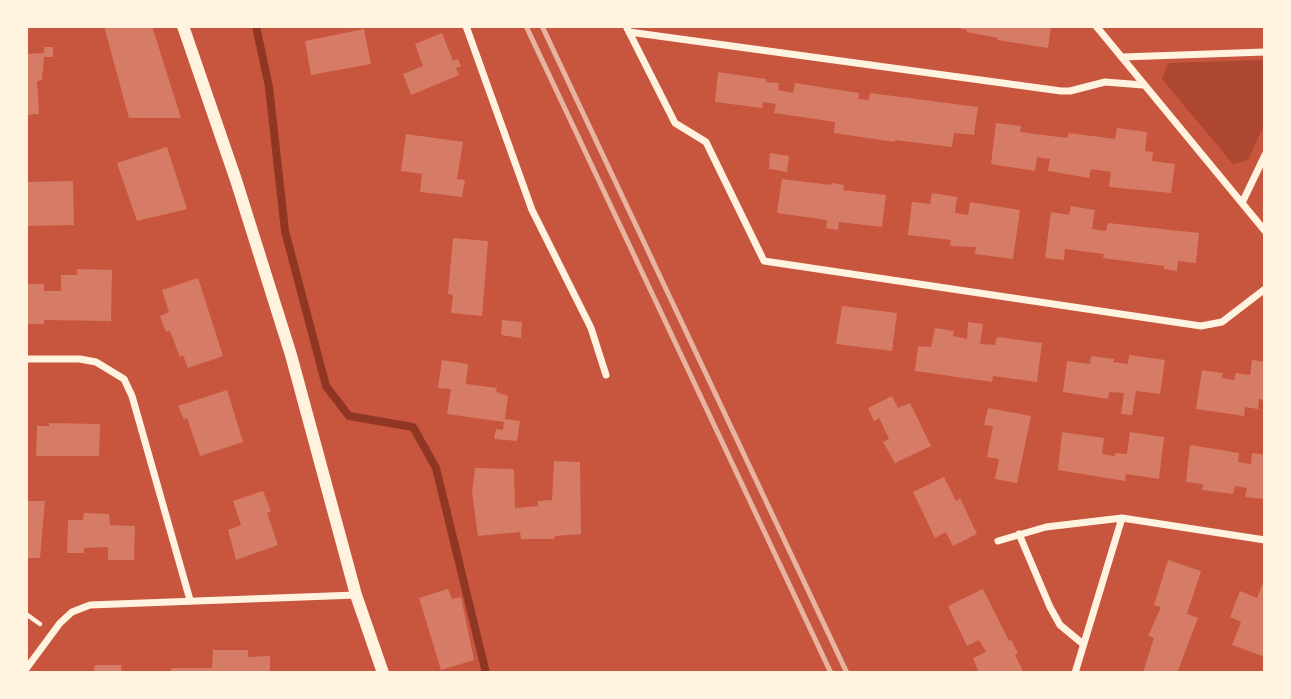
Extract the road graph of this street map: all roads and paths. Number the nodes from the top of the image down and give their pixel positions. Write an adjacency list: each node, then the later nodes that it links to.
1 (183, 26): 18 (street)
2 (466, 26): 13 (street)
3 (1096, 26): 6 (street)
4 (628, 29): 7 (street); 11 (street)
5 (1265, 52): 6 (street)
6 (1123, 57): 7 (street)
7 (1143, 85): 9 (street)
8 (1265, 155): 9 (street)
9 (1242, 203): 10 (street)
10 (1265, 231)
11 (1265, 289)
12 (26, 359): 19 (street)
13 (606, 375)
14 (1122, 518): 15 (street); 16 (street); 20 (street)
15 (1019, 534): 17 (street); 20 (street)
16 (1265, 540)
17 (998, 541)
18 (356, 595): 19 (street); 22 (street)
19 (190, 600): 21 (street)
20 (1083, 645): 23 (street)
21 (26, 669)
22 (383, 673)
23 (1075, 673)

